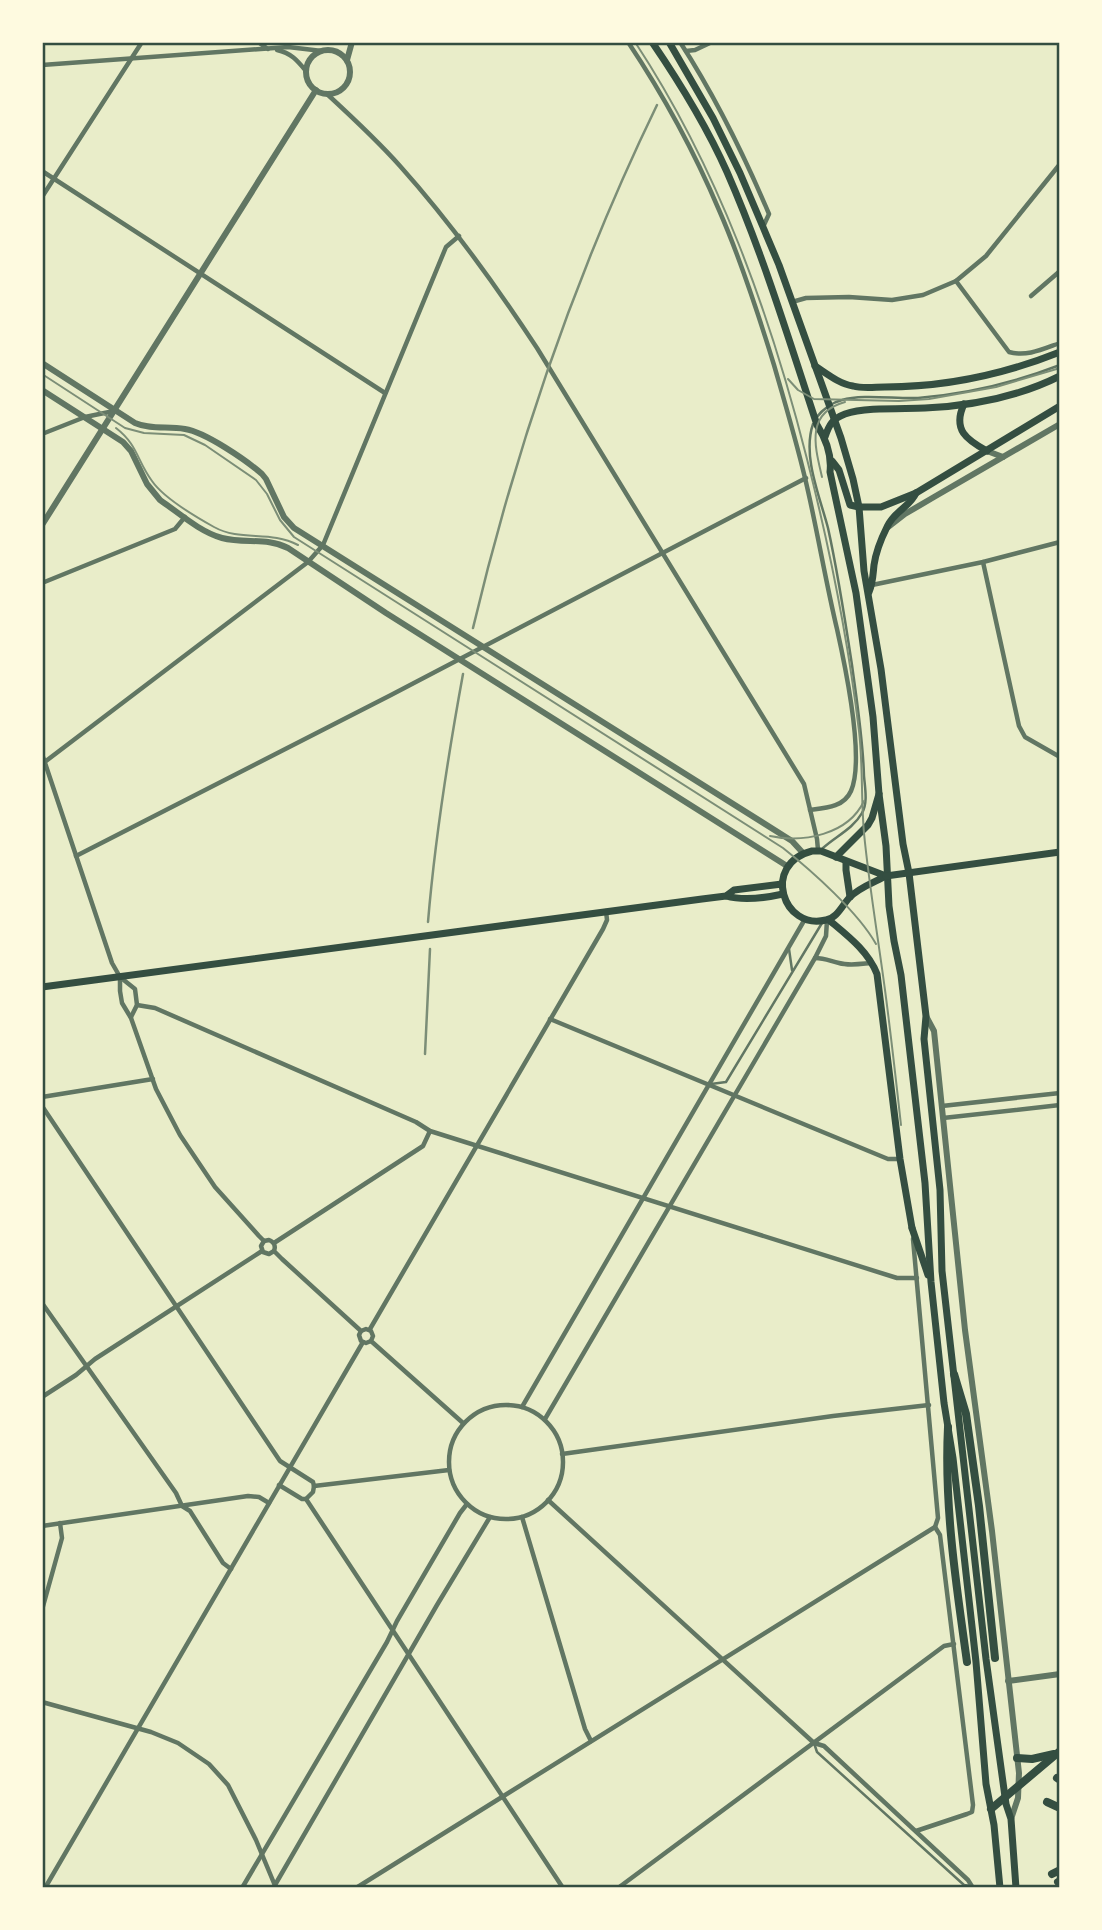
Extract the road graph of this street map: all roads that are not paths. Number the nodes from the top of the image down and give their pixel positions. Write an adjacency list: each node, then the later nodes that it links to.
1 (142, 42): 14 (street)
2 (258, 42): 10 (street)
3 (340, 42): 11 (street)
4 (352, 42): 15 (street)
5 (628, 42): 53 (street)
6 (652, 42): 44 (main road)
7 (669, 42): 24 (main road)
8 (680, 42): 13 (street)
9 (712, 42): 13 (street)
10 (269, 49): 12 (street); 14 (street); 17 (street)
11 (331, 50): 12 (street); 15 (street)
12 (322, 51): 17 (street)
13 (686, 51): 24 (street)
14 (131, 60): 16 (street); 22 (street)
15 (347, 60): 19 (street)
16 (42, 65)
17 (306, 71): 18 (street)
18 (316, 90): 19 (street); 27 (street)
19 (327, 94): 25 (street)
20 (1060, 164): 28 (street)
21 (42, 170): 22 (street)
22 (54, 178): 23 (street); 27 (street)
23 (42, 197)
24 (763, 227): 30 (main road)
25 (459, 236): 38 (street); 61 (street)
26 (1060, 271): 29 (street)
27 (200, 273): 38 (street); 42 (street)
28 (956, 281): 30 (street); 31 (street)
29 (1031, 296)
30 (792, 302): 35 (main road)
31 (1060, 343)
32 (1060, 352): 35 (main road)
33 (42, 363): 42 (street)
34 (1060, 365): 40 (lane)
35 (814, 366): 40 (main road)
36 (1060, 376): 39 (main road)
37 (42, 390): 43 (street)
38 (385, 393): 60 (street)
39 (964, 404): 45 (main road); 50 (main road)
40 (829, 405): 44 (lane); 45 (main road)
41 (1060, 406): 50 (main road)
42 (114, 411): 43 (street); 47 (street); 60 (street)
43 (85, 417): 47 (street); 48 (street)
44 (816, 419): 49 (main road); 73 (lane)
45 (834, 419): 49 (main road); 55 (main road)
46 (1060, 424): 51 (street)
47 (103, 428): 56 (street); 57 (street)
48 (42, 434)
49 (825, 437): 52 (main road)
50 (988, 451): 51 (street); 54 (main road)
51 (1003, 457): 58 (street)
52 (831, 460): 55 (main road); 71 (main road)
53 (806, 478): 61 (street); 72 (street)
54 (916, 493): 55 (main road); 58 (main road)
55 (859, 507): 65 (main road)
56 (186, 517): 62 (street); 64 (street)
57 (42, 525)
58 (886, 529): 65 (main road)
59 (1060, 542): 63 (street)
60 (323, 545): 62 (street); 66 (street)
61 (662, 553): 66 (street); 72 (street)
62 (309, 562): 67 (street); 70 (street)
63 (983, 562): 65 (street); 69 (street)
64 (42, 583)
65 (871, 589): 80 (main road)
66 (482, 647): 67 (street); 75 (street)
67 (460, 659): 76 (street); 79 (street)
68 (42, 754): 70 (street)
69 (1060, 757)
70 (43, 763): 76 (street)
71 (879, 794): 77 (main road); 81 (main road)
72 (810, 810): 73 (street)
73 (819, 850): 75 (main road); 77 (main road)
74 (1060, 852): 80 (main road)
75 (803, 853): 79 (main road)
76 (76, 856): 95 (street)
77 (836, 857): 78 (main road)
78 (846, 862): 81 (main road); 85 (main road)
79 (788, 866): 82 (main road)
80 (909, 873): 81 (main road); 98 (main road)
81 (886, 876): 85 (main road); 122 (main road)
82 (782, 884): 83 (main road); 84 (main road)
83 (783, 894): 84 (main road); 87 (main road)
84 (726, 896): 86 (main road)
85 (850, 897): 88 (main road)
86 (606, 911): 95 (main road); 100 (street)
87 (805, 919): 88 (main road); 90 (street)
88 (826, 920): 89 (street); 93 (main road); 94 (lane)
89 (821, 945): 91 (street); 92 (street)
90 (789, 948): 94 (lane); 103 (street)
91 (815, 958): 92 (street); 105 (street)
92 (826, 958): 93 (street)
93 (872, 963): 113 (main road)
94 (792, 970): 102 (lane)
95 (121, 977): 96 (main road); 97 (street); 99 (street)
96 (42, 987)
97 (137, 1005): 99 (street); 111 (street)
98 (926, 1016): 109 (street); 130 (main road)
99 (131, 1017): 101 (street)
100 (550, 1019): 103 (street); 112 (street)
101 (152, 1079): 106 (street); 117 (street)
102 (726, 1082): 103 (lane); 105 (lane)
103 (708, 1085): 105 (street); 114 (street)
104 (1060, 1093): 109 (street)
105 (733, 1095): 113 (street); 115 (street)
106 (42, 1097)
107 (1060, 1105): 110 (street)
108 (42, 1106): 124 (street)
109 (942, 1106): 110 (street)
110 (943, 1118): 161 (street)
111 (430, 1131): 112 (street); 118 (street)
112 (476, 1146): 114 (street); 125 (street)
113 (900, 1159): 116 (main road)
114 (642, 1199): 115 (street); 133 (street)
115 (669, 1207): 121 (street); 134 (street)
116 (912, 1228): 121 (street); 122 (main road)
117 (264, 1241): 118 (street); 119 (street)
118 (274, 1243): 120 (street)
119 (262, 1251): 120 (street); 124 (street)
120 (274, 1251): 126 (street)
121 (917, 1278): 132 (street)
122 (931, 1282): 136 (main road)
123 (42, 1303): 129 (street)
124 (176, 1307): 129 (street); 138 (street)
125 (370, 1329): 126 (street); 127 (street)
126 (361, 1331): 128 (street)
127 (371, 1341): 128 (street); 135 (street)
128 (363, 1342): 138 (street)
129 (86, 1366): 131 (street); 146 (street)
130 (954, 1374): 157 (highway); 170 (main road)
131 (42, 1397)
132 (929, 1405): 137 (street); 151 (street)
133 (522, 1407): 134 (street); 135 (street)
134 (545, 1419): 137 (street)
135 (463, 1423): 139 (street)
136 (948, 1427): 159 (highway); 173 (main road)
137 (562, 1454): 143 (street)
138 (289, 1468): 140 (street); 141 (street)
139 (449, 1470): 141 (street); 145 (street)
140 (279, 1485): 142 (street); 144 (street)
141 (314, 1486): 142 (street)
142 (306, 1499): 154 (street)
143 (548, 1500): 148 (street); 158 (street)
144 (269, 1503): 146 (street); 152 (street)
145 (467, 1504): 147 (street); 154 (street)
146 (182, 1506): 149 (street); 152 (street)
147 (490, 1517): 148 (street); 156 (street)
148 (522, 1517): 164 (street)
149 (60, 1523): 150 (street); 153 (street)
150 (42, 1526)
151 (935, 1527): 155 (street); 158 (street)
152 (231, 1569): 163 (street)
153 (42, 1610)
154 (392, 1632): 156 (street); 176 (street)
155 (954, 1644): 165 (street); 175 (street)
156 (408, 1655): 169 (street); 177 (street)
157 (995, 1658)
158 (722, 1659): 164 (street); 165 (street)
159 (967, 1662)
160 (1060, 1674): 161 (street)
161 (1008, 1681): 167 (street)
162 (42, 1702): 163 (street)
163 (138, 1728): 176 (street); 179 (street)
164 (591, 1741): 169 (street)
165 (814, 1742): 175 (street); 178 (lane); 183 (street)
166 (1058, 1752): 167 (highway); 168 (highway)
167 (1017, 1758): 168 (street)
168 (1020, 1783): 170 (highway); 174 (street)
169 (502, 1796): 181 (street); 182 (street)
170 (1005, 1797): 173 (highway); 174 (main road)
171 (1047, 1802): 172 (highway)
172 (1060, 1808)
173 (991, 1809): 184 (main road)
174 (1011, 1819): 185 (main road)
175 (915, 1831): 178 (street)
176 (262, 1854): 177 (street); 180 (street)
177 (275, 1886)
178 (972, 1887)
179 (45, 1888)
180 (242, 1888)
181 (356, 1888)
182 (563, 1888)
183 (618, 1888)
184 (1000, 1888)
185 (1016, 1888)

